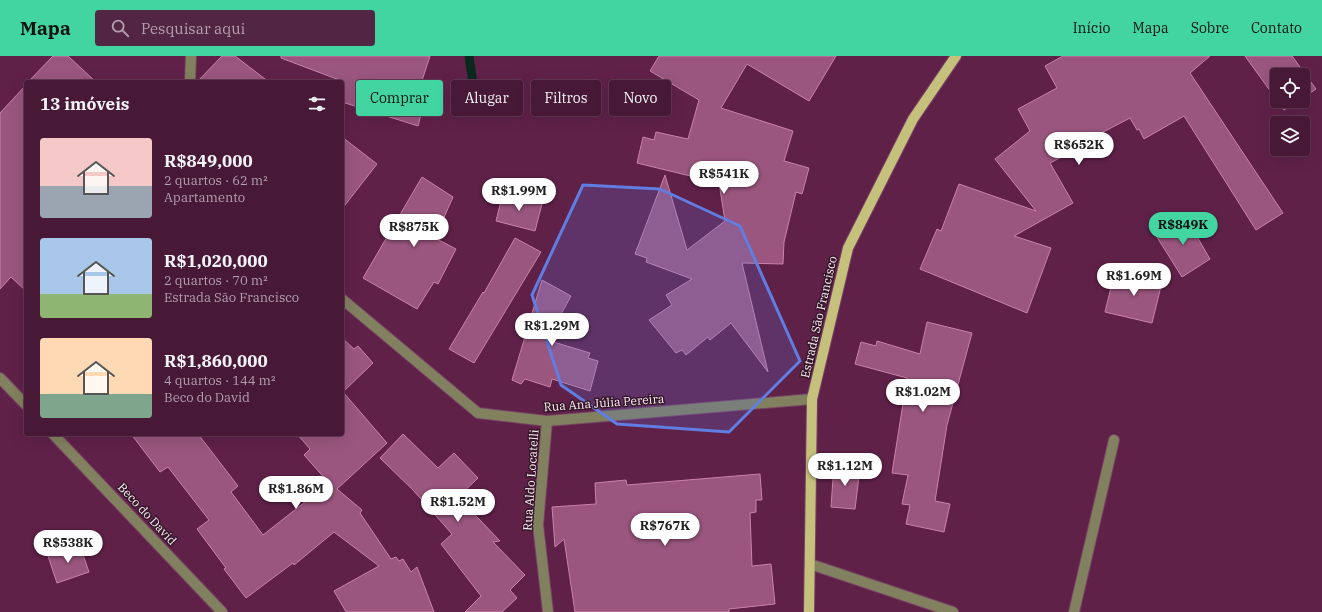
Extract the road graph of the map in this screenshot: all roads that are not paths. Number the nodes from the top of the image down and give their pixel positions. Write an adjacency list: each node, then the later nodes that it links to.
1 (191, 56): 3 (street)
2 (956, 56): 6 (main road, Estrada São Francisco)
3 (190, 80)
4 (344, 301): 8 (street, Rua Ana Júlia Pereira)
5 (0, 378): 7 (street)
6 (812, 399): 8 (street, Rua Ana Júlia Pereira); 11 (main road, Estrada São Francisco)
7 (24, 403)
8 (548, 421): 13 (street, Rua Aldo Locatelli)
9 (55, 436): 12 (street, Beco do David)
10 (1114, 440): 16 (street)
11 (810, 564): 14 (main road, Estrada São Francisco); 15 (street)
12 (222, 612)
13 (548, 612)
14 (809, 612)
15 (953, 612)
16 (1074, 612)

